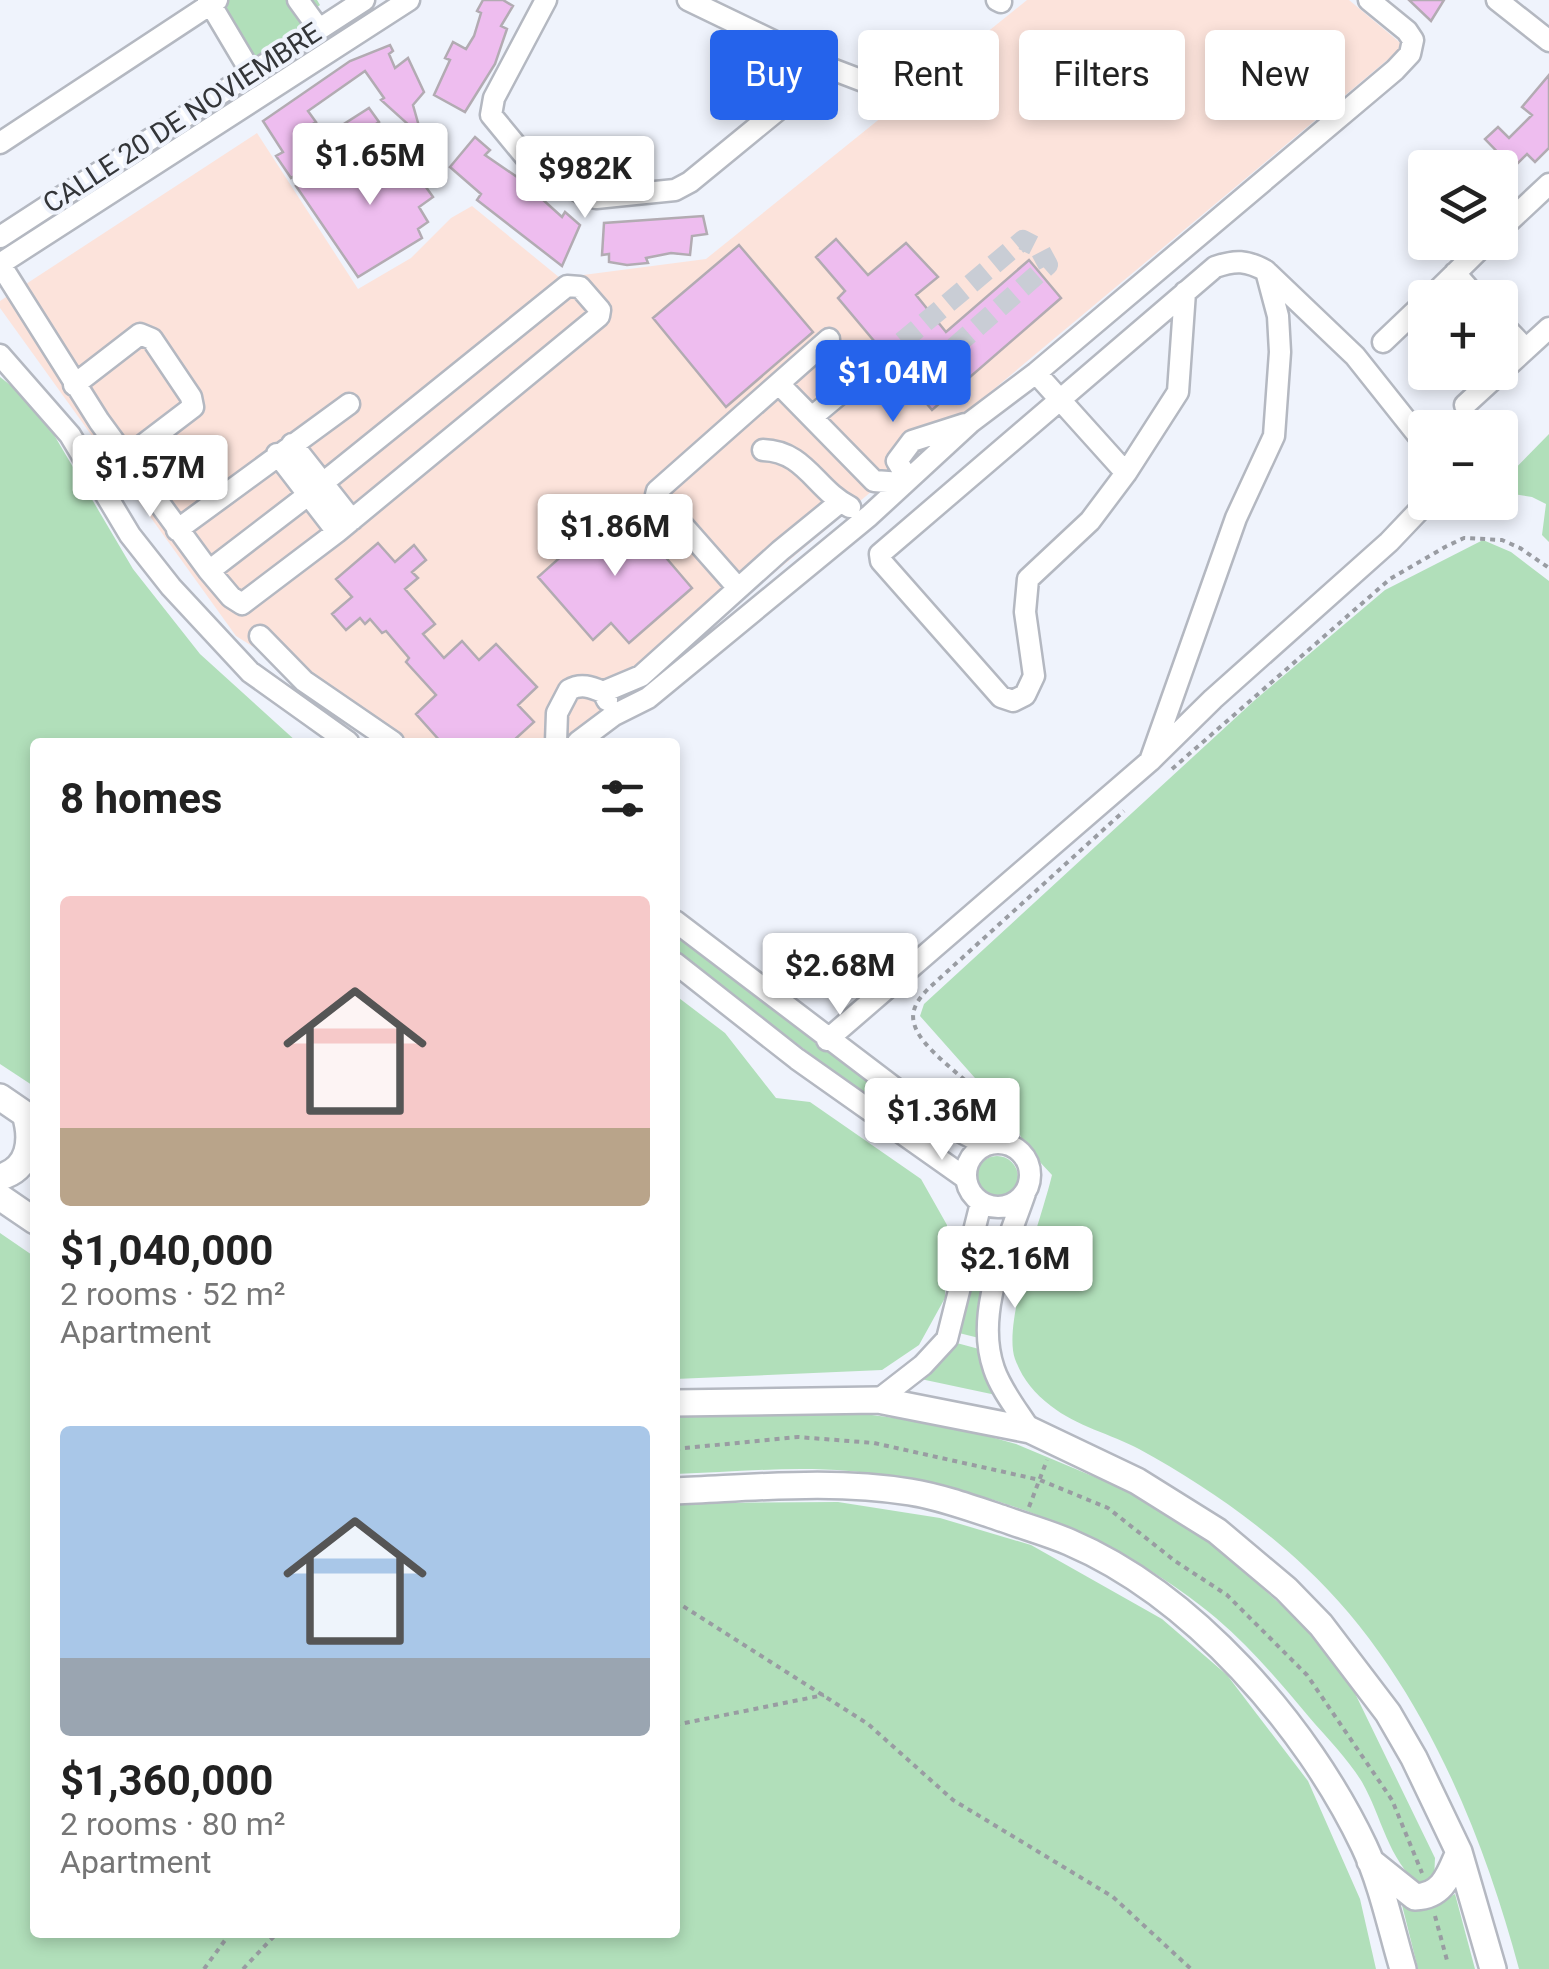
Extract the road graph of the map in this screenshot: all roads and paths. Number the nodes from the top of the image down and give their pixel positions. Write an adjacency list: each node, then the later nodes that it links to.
1 (298, 0): 9 (street)
2 (364, 0): 9 (street, CALLE 20 DE NOVIEMBRE)
3 (408, 0): 19 (street, CALLE 20 DE NOVIEMBRE)
4 (546, 0): 13 (street)
5 (688, 0): 10 (street)
6 (1369, 0): 33 (street)
7 (1496, 0): 11 (street)
8 (212, 1): 12 (street); 14 (street)
9 (319, 29): 12 (street, CALLE 20 DE NOVIEMBRE)
10 (750, 30)
11 (1549, 42)
12 (252, 74): 17 (street, CALLE 20 DE NOVIEMBRE)
13 (766, 120)
14 (0, 143)
15 (1549, 184): 16 (street)
16 (1518, 213)
17 (0, 237)
18 (1468, 260): 21 (street)
19 (0, 264): 34 (street)
20 (1266, 272): 24 (street); 40 (street); 65 (street)
21 (1455, 273): 22 (street); 23 (street)
22 (1448, 280)
23 (1461, 280)
24 (1185, 292): 36 (street); 44 (street)
25 (1408, 318): 29 (street)
26 (1549, 328): 30 (street)
27 (829, 339): 35 (street)
28 (1518, 341): 30 (street)
29 (1383, 342)
30 (1526, 349): 38 (street)
31 (0, 355): 59 (street)
32 (878, 361): 39 (street)
33 (1036, 372): 36 (street); 46 (street)
34 (74, 384): 43 (street); 43 (street)
35 (779, 384): 39 (street); 55 (street)
36 (1060, 399): 44 (street); 44 (street)
37 (349, 404): 41 (street)
38 (1465, 405)
39 (812, 417): 45 (street)
40 (1408, 423)
41 (285, 449): 47 (street); 52 (street)
42 (762, 450): 48 (street)
43 (126, 458): 52 (street)
44 (1126, 473)
45 (874, 481): 46 (street); 49 (street)
46 (905, 481): 49 (street)
47 (316, 489): 51 (street); 51 (street); 54 (street)
48 (840, 502): 49 (street); 55 (street)
49 (872, 514): 60 (street)
50 (1410, 520): 65 (street)
51 (344, 526): 54 (street)
52 (177, 530): 54 (street)
53 (1549, 568): 65 (path)
54 (208, 571)
55 (738, 588): 58 (street)
56 (260, 636): 57 (street)
57 (304, 681): 59 (street); 62 (street)
58 (603, 692): 60 (street); 63 (street)
59 (290, 703): 61 (street)
60 (614, 716): 64 (street)
61 (342, 738)
62 (386, 738)
63 (556, 738)
64 (584, 738)
65 (1158, 768): 69 (street)
66 (1137, 800): 73 (path)
67 (680, 925): 69 (street)
68 (680, 966): 75 (street)
69 (827, 1040): 72 (street)
70 (0, 1097): 71 (main road)
71 (30, 1117): 74 (main road)
72 (986, 1145): 73 (street); 75 (street)
73 (1018, 1151): 76 (street)
74 (0, 1177)
75 (964, 1177): 78 (street)
76 (1025, 1193): 78 (street); 82 (street)
77 (0, 1196): 79 (main road)
78 (981, 1202): 80 (street)
79 (30, 1218)
80 (878, 1400): 81 (main road); 82 (main road)
81 (680, 1403)
82 (1030, 1430): 83 (main road)
83 (1054, 1442): 85 (path); 89 (main road)
84 (680, 1490): 85 (main road)
85 (1022, 1526): 90 (main road)
86 (680, 1604): 87 (path)
87 (824, 1695): 88 (path); 95 (path)
88 (680, 1725)
89 (1459, 1852): 90 (main road); 97 (main road)
90 (1370, 1861): 96 (main road)
91 (227, 1938): 93 (path)
92 (272, 1938): 94 (path)
93 (204, 1969)
94 (243, 1969)
95 (1190, 1969)
96 (1403, 1969)
97 (1493, 1969)

